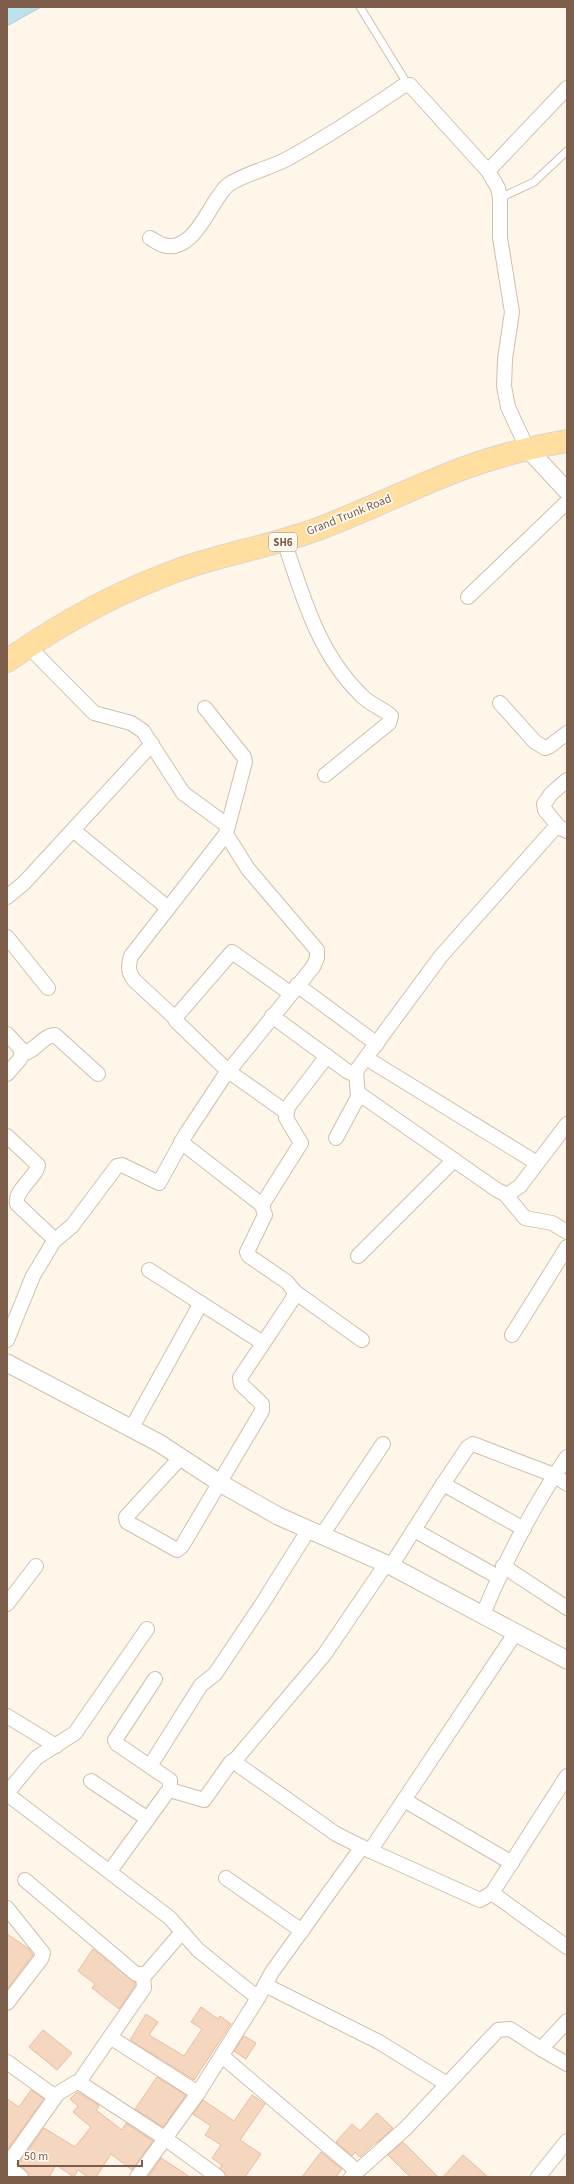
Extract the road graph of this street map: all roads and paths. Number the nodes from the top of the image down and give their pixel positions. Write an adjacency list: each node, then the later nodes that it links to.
1 (360, 7): 2 (lane)
2 (408, 85): 5 (street); 7 (street)
3 (567, 88): 5 (street)
4 (567, 151): 6 (lane)
5 (488, 171): 6 (street)
6 (500, 198): 9 (street)
7 (150, 238)
8 (567, 441): 9 (main road, Grand Trunk Road / SH6)
9 (526, 448): 10 (street); 12 (main road, Grand Trunk Road / SH6)
10 (567, 491)
11 (567, 502): 13 (street)
12 (284, 541): 14 (main road, Grand Trunk Road / SH6); 20 (street)
13 (468, 597)
14 (28, 646): 15 (main road, Grand Trunk Road / SH6); 19 (street)
15 (7, 661)
16 (500, 703): 18 (street)
17 (205, 708): 24 (street)
18 (567, 733)
19 (152, 744): 23 (street); 24 (street)
20 (325, 775)
21 (567, 780): 22 (street)
22 (563, 829): 33 (street)
23 (73, 830): 25 (street); 26 (street)
24 (227, 830): 26 (street); 29 (street)
25 (7, 897)
26 (168, 908): 31 (street)
27 (7, 937): 28 (street)
28 (48, 988)
29 (294, 989): 30 (street); 31 (street); 33 (street)
30 (272, 1016): 35 (street); 37 (street)
31 (175, 1018): 37 (street)
32 (7, 1034): 34 (street)
33 (377, 1044): 36 (street)
34 (22, 1054): 39 (street); 40 (street)
35 (327, 1056): 38 (street); 42 (street)
36 (366, 1058): 38 (street); 48 (street)
37 (228, 1071): 42 (street); 46 (street)
38 (356, 1071): 41 (street)
39 (7, 1074)
40 (98, 1074)
41 (358, 1093): 45 (street); 47 (street)
42 (286, 1112): 50 (street)
43 (567, 1124): 48 (street)
44 (7, 1136): 52 (street)
45 (336, 1138)
46 (181, 1142): 50 (street); 52 (street)
47 (454, 1160): 49 (street); 54 (street)
48 (537, 1163): 49 (street)
49 (505, 1194): 51 (street)
50 (262, 1205): 56 (street)
51 (567, 1232)
52 (54, 1241): 59 (street)
53 (567, 1247): 58 (street)
54 (358, 1256)
55 (149, 1270): 57 (street)
56 (295, 1292): 60 (street); 61 (street)
57 (200, 1303): 61 (street); 63 (street)
58 (512, 1334)
59 (7, 1340)
60 (362, 1340)
61 (263, 1343): 68 (street)
62 (7, 1363): 63 (street)
63 (131, 1429): 65 (street)
64 (383, 1444): 73 (street)
65 (181, 1457): 68 (street); 68 (street)
66 (567, 1457): 67 (street)
67 (554, 1475): 69 (street); 70 (street); 71 (street)
68 (220, 1483): 73 (street)
69 (443, 1484): 71 (street); 72 (street)
70 (567, 1484)
71 (524, 1529): 76 (street)
72 (414, 1530): 74 (street); 76 (street)
73 (316, 1532): 74 (street); 87 (street)
74 (388, 1565): 79 (street); 86 (street)
75 (36, 1566): 77 (street)
76 (500, 1572): 78 (street); 79 (street)
77 (7, 1604)
78 (567, 1608)
79 (483, 1614): 81 (street)
80 (147, 1629): 85 (street)
81 (516, 1632): 82 (street); 92 (street)
82 (567, 1660)
83 (155, 1679): 87 (street)
84 (7, 1716): 85 (street)
85 (56, 1746): 91 (street)
86 (236, 1759): 90 (street); 94 (street)
87 (150, 1766): 90 (street)
88 (567, 1776): 95 (street)
89 (91, 1781): 93 (street)
90 (170, 1790): 93 (street)
91 (7, 1794): 96 (street)
92 (404, 1800): 94 (street); 95 (street)
93 (148, 1819): 96 (street)
94 (366, 1849): 99 (street); 101 (street)
95 (512, 1863): 99 (street)
96 (110, 1872): 102 (street)
97 (226, 1878): 101 (street)
98 (25, 1880): 104 (street)
99 (492, 1894): 103 (street)
100 (7, 1908): 107 (street)
101 (302, 1931): 105 (street)
102 (182, 1932): 104 (street); 106 (street)
103 (567, 1948)
104 (143, 1976): 109 (street)
105 (265, 1985): 106 (street); 115 (street)
106 (258, 1998): 111 (street)
107 (7, 2003)
108 (567, 2021): 110 (street)
109 (110, 2037): 114 (street); 116 (street)
110 (541, 2049): 113 (street); 115 (street)
111 (222, 2056): 116 (street); 121 (street)
112 (7, 2062): 117 (street)
113 (567, 2064)
114 (79, 2082): 117 (street); 118 (street)
115 (447, 2084): 121 (street)
116 (198, 2093): 118 (street)
117 (56, 2096): 120 (street)
118 (166, 2139): 123 (street); 124 (street)
119 (567, 2141): 125 (street)
120 (7, 2165): 122 (street)
121 (354, 2174)
122 (21, 2177)
123 (137, 2177)
124 (218, 2177)
125 (538, 2177)

